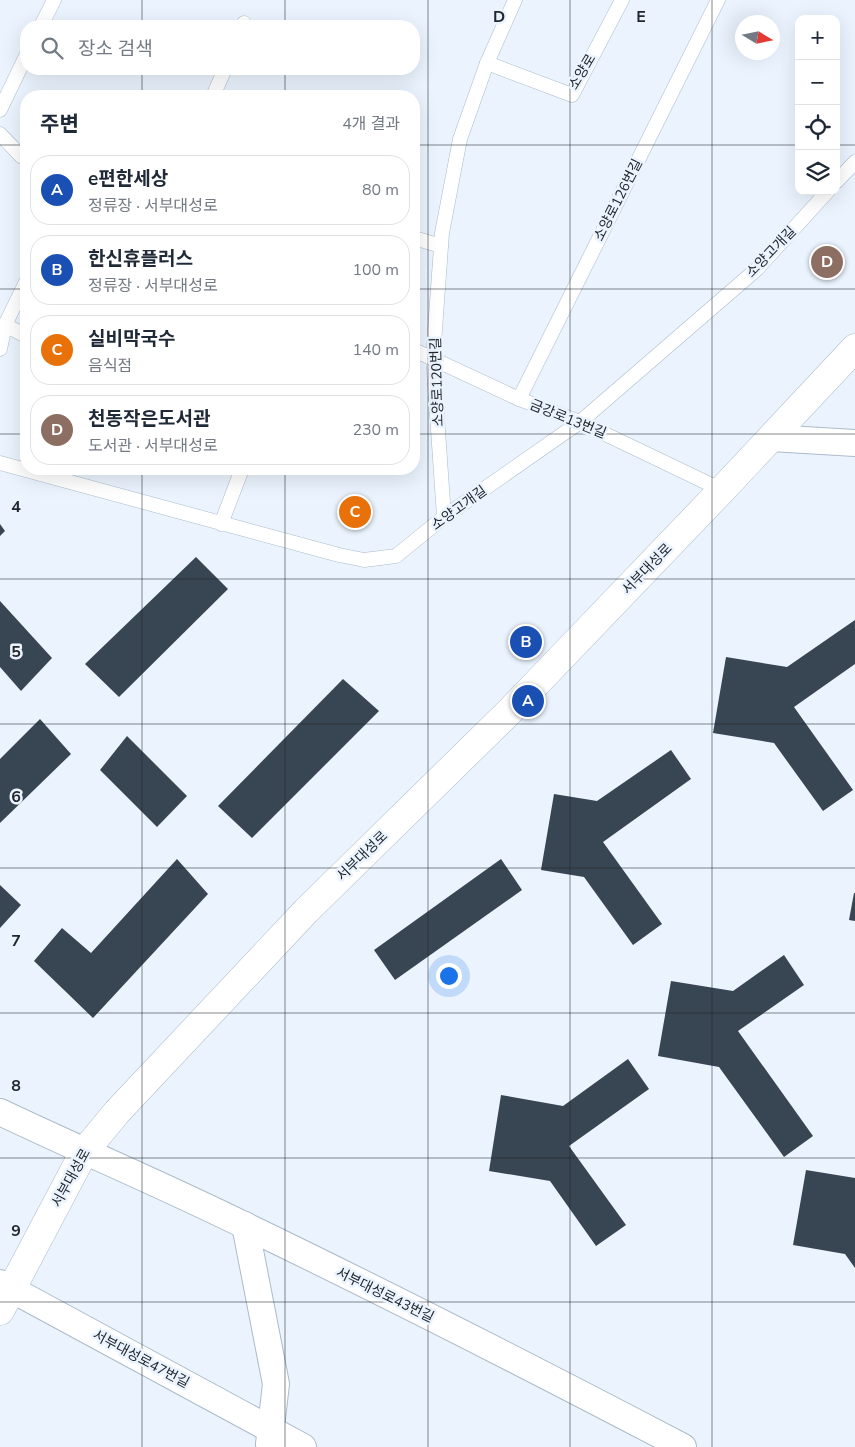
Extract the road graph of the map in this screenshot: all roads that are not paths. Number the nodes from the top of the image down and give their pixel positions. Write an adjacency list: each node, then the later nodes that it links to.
1 (54, 0): 5 (lane)
2 (515, 0): 6 (lane, 소양로120번길)
3 (622, 0): 6 (lane, 소양로)
4 (718, 0): 25 (lane, 소양로126번길)
5 (44, 20)
6 (487, 63): 17 (lane, 소양로120번길)
7 (20, 68): 10 (lane)
8 (222, 75): 9 (lane)
9 (216, 90)
10 (0, 110)
11 (0, 134): 12 (lane)
12 (20, 156)
13 (855, 162): 14 (lane)
14 (840, 178)
15 (824, 195): 26 (lane, 소양고개길)
16 (420, 240): 17 (lane)
17 (441, 246): 24 (lane, 소양로120번길)
18 (20, 294): 19 (lane)
19 (5, 325): 20 (lane); 21 (lane)
20 (20, 333)
21 (0, 348)
22 (855, 348): 27 (street, 서부대성로)
23 (420, 352): 24 (lane, 금강로13번길)
24 (433, 357): 25 (lane, 금강로13번길); 34 (lane, 소양로120번길)
25 (519, 399): 26 (lane, 금강로13번길)
26 (580, 422): 33 (lane, 금강로13번길); 34 (lane, 소양고개길)
27 (771, 438): 28 (street); 33 (street, 서부대성로)
28 (855, 443)
29 (0, 463): 30 (lane, 소양고개길)
30 (20, 469)
31 (43, 475): 35 (lane, 소양고개길)
32 (240, 475): 35 (lane)
33 (722, 490): 37 (street, 서부대성로)
34 (444, 517): 35 (lane, 소양고개길)
35 (221, 524)
36 (0, 1112): 37 (street, 서부대성로43번길)
37 (84, 1152): 38 (street, 서부대성로43번길); 39 (street, 서부대성로)
38 (245, 1225): 40 (street); 42 (street, 서부대성로43번길)
39 (4, 1294): 40 (street, 서부대성로47번길)
40 (270, 1438): 41 (street, 서부대성로47번길)
41 (304, 1447)
42 (683, 1447)

